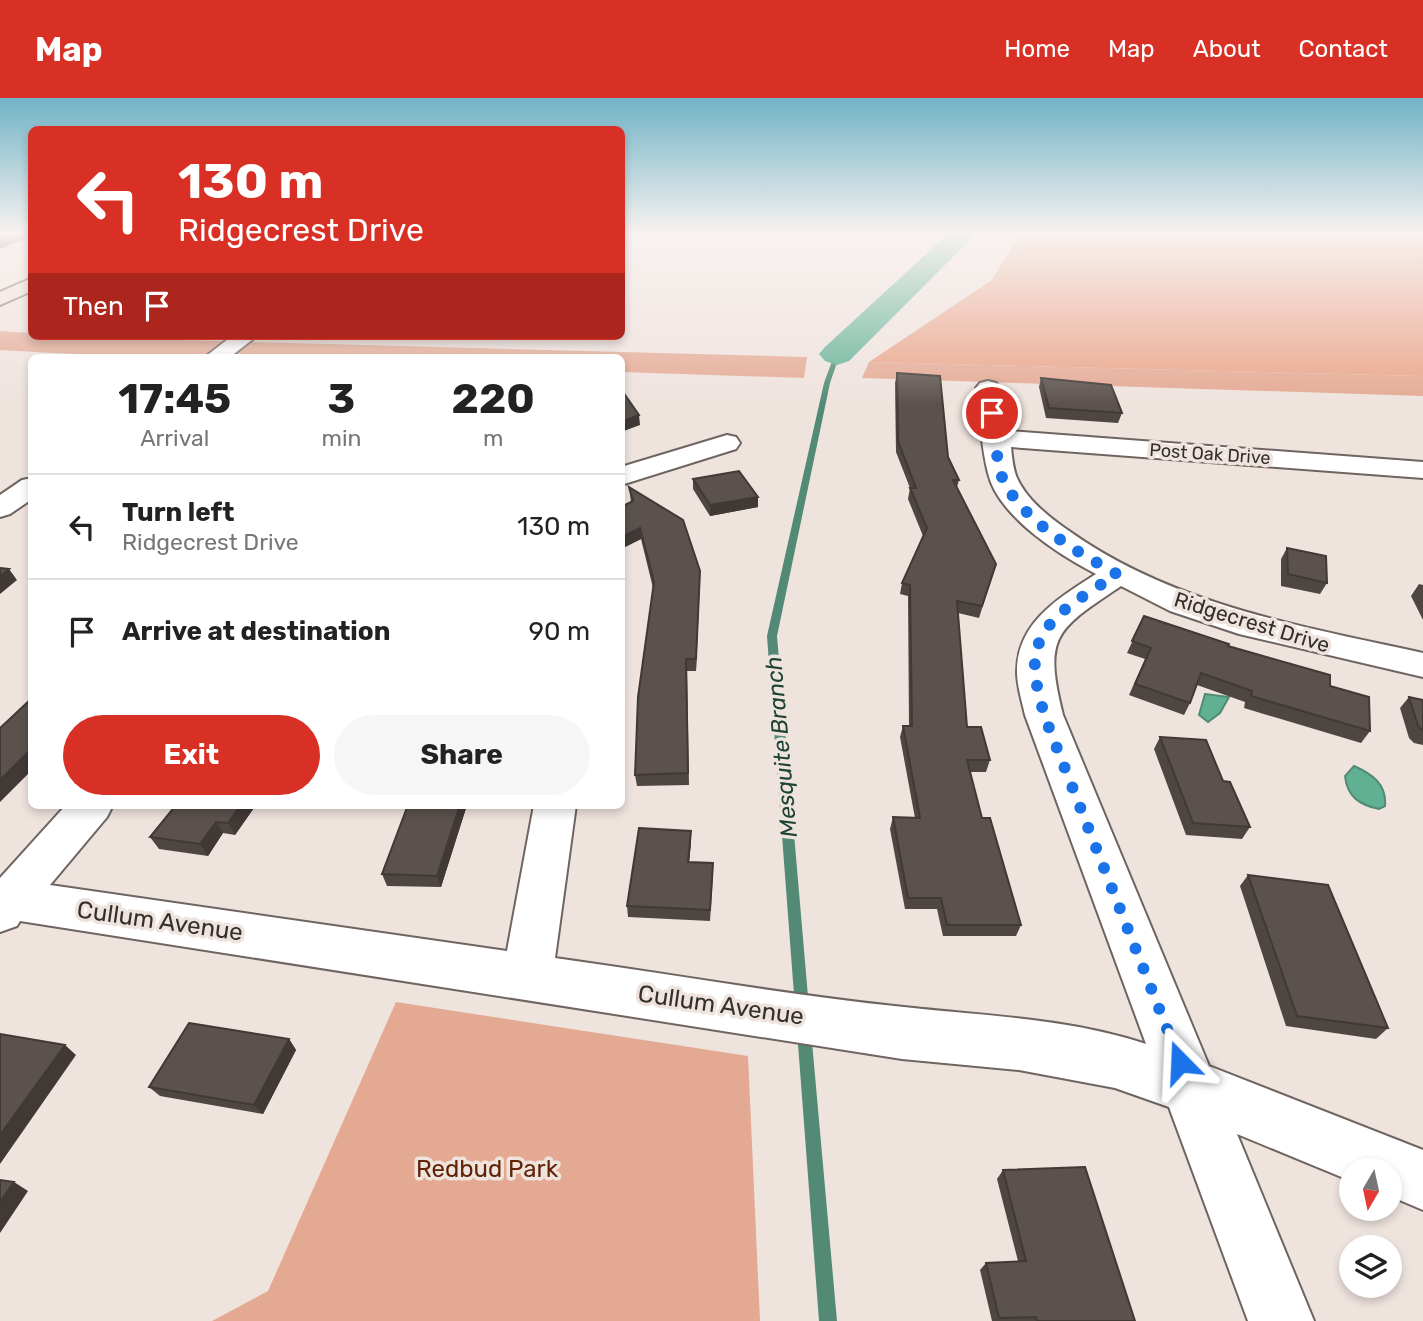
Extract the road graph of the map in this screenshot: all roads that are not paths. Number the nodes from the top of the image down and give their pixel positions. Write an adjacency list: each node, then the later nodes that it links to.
1 (17, 291): 2 (street)
2 (0, 299)
3 (241, 340): 4 (street)
4 (220, 354)
5 (988, 388): 6 (street, Ridgecrest Drive)
6 (996, 438): 8 (street, Post Oak Drive); 12 (street, Ridgecrest Drive)
7 (727, 443): 9 (street)
8 (1423, 470)
9 (625, 475)
10 (28, 489): 11 (street)
11 (0, 508)
12 (1117, 574): 13 (street, Ridgecrest Drive); 18 (street)
13 (1423, 664)
14 (88, 809): 16 (street)
15 (554, 809): 17 (street)
16 (3, 903): 17 (street, Cullum Avenue)
17 (527, 978): 18 (street, Cullum Avenue)
18 (1190, 1087): 19 (street, Cullum Avenue); 20 (street)
19 (1423, 1180)
20 (1281, 1321)

